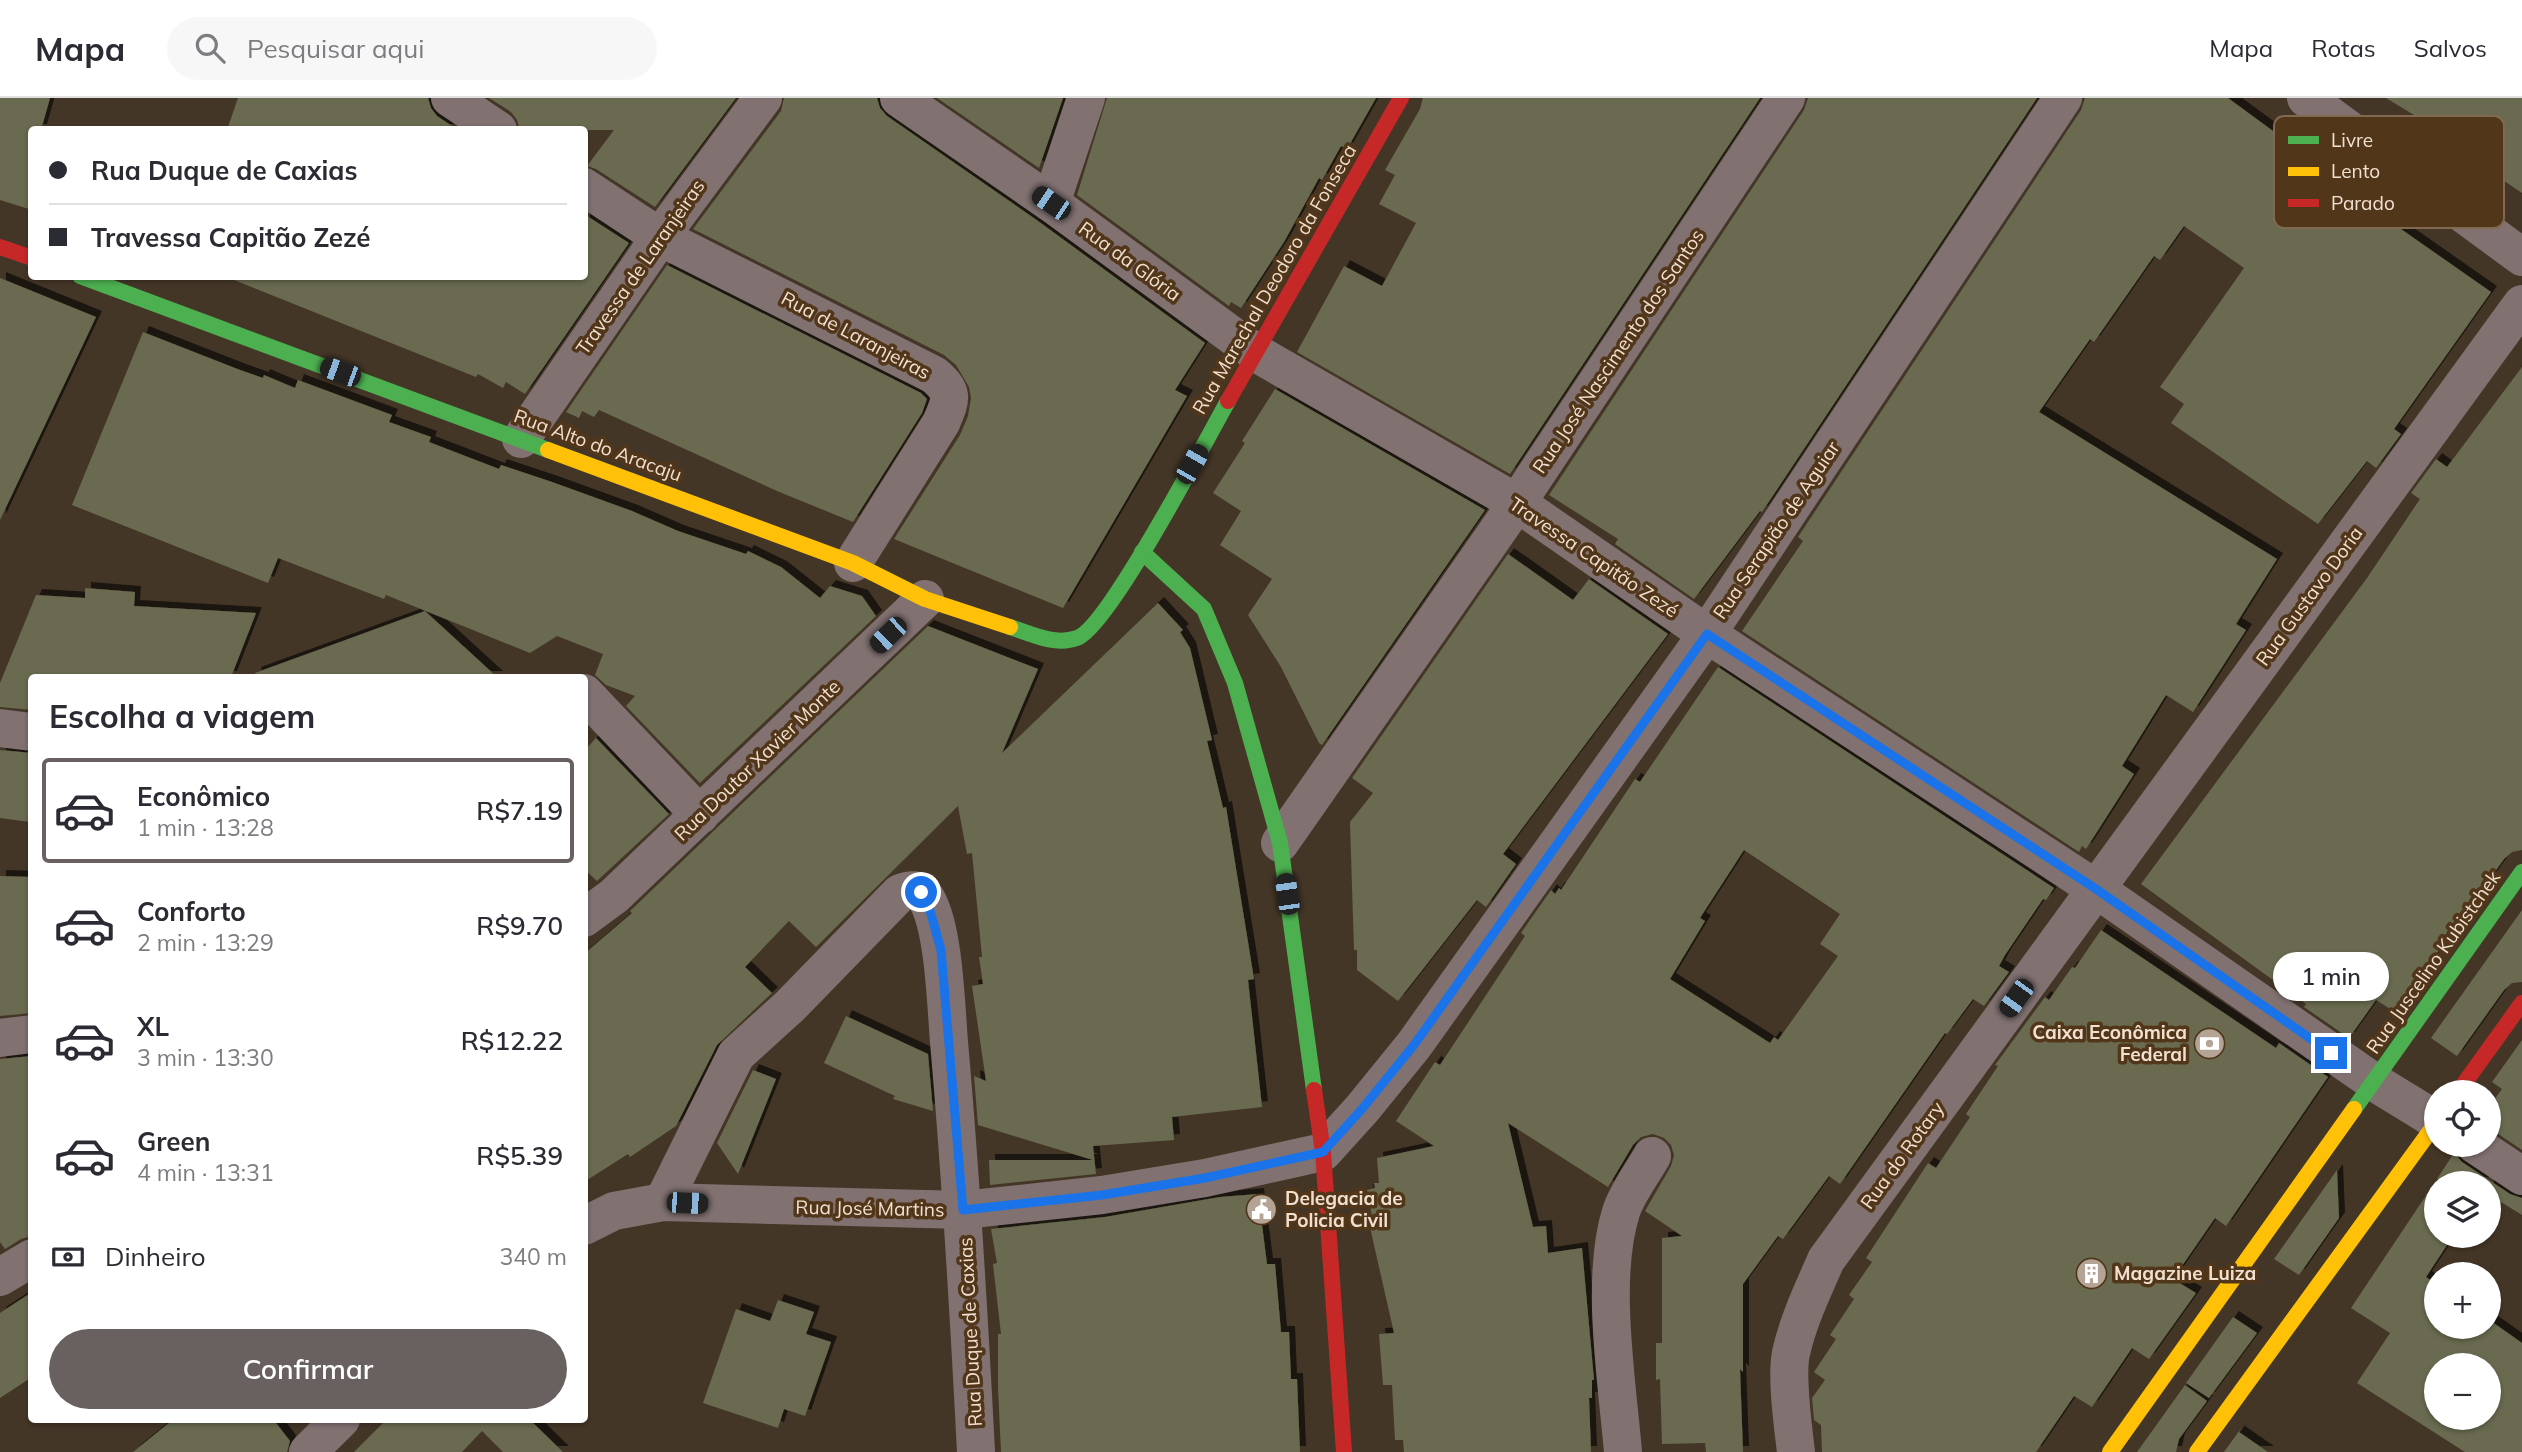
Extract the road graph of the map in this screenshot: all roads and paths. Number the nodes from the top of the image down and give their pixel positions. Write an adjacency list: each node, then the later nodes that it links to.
1 (450, 98): 10 (street)
2 (763, 98): 14 (street, Travessa de Laranjeiras)
3 (899, 98): 12 (street, Rua da Glória)
4 (1086, 98): 12 (street)
5 (1401, 98): 20 (street, Rua Marechal Deodoro da Fonseca)
6 (1786, 98): 22 (street, Rua José Nascimento dos Santos)
7 (2063, 98): 27 (street, Rua Serapião de Aguiar)
8 (2306, 98): 9 (street)
9 (2330, 116)
10 (492, 126)
11 (588, 190): 14 (street, Rua de Laranjeiras)
12 (1051, 203): 20 (street, Rua da Glória)
13 (2483, 228): 17 (street)
14 (660, 237): 21 (street, Travessa de Laranjeiras); 24 (street, Rua de Laranjeiras)
15 (0, 247): 16 (street)
16 (28, 257)
17 (2522, 257)
18 (91, 280): 21 (street, Rua Alto do Aracaju)
19 (2522, 304): 34 (street, Rua Gustavo Doria)
20 (1256, 353): 22 (street, Travessa Capitão Zezé); 23 (street, Rua Marechal Deodoro da Fonseca)
21 (521, 439): 24 (street, Rua Alto do Aracaju)
22 (1517, 503): 27 (street, Travessa Capitão Zezé); 32 (street, Rua José Nascimento dos Santos)
23 (1142, 552): 26 (street, Rua Marechal Deodoro da Fonseca); 32 (street)
24 (853, 563): 25 (street, Rua Alto do Aracaju)
25 (925, 598): 26 (street, Rua Alto do Aracaju); 31 (street, Rua Doutor Xavier Monte)
26 (1096, 624)
27 (1707, 634): 34 (street, Travessa Capitão Zezé); 43 (street, Rua Serapião de Aguiar)
28 (588, 697): 31 (street)
29 (0, 728): 30 (street)
30 (28, 732)
31 (700, 815): 35 (street, Rua Doutor Xavier Monte)
32 (1280, 842): 43 (street)
33 (2522, 872): 40 (street, Rua Juscelino Kubistchek)
34 (2096, 889): 40 (street, Travessa Capitão Zezé); 57 (street, Rua do Rotary)
35 (588, 915)
36 (2522, 1003): 39 (street)
37 (28, 1034): 38 (street)
38 (0, 1038)
39 (2467, 1080)
40 (2374, 1083): 41 (street, Travessa Capitão Zezé); 58 (street, Rua Juscelino Kubistchek)
41 (2424, 1114)
42 (2424, 1139): 59 (street)
43 (1323, 1152): 48 (street, Rua José Martins); 55 (street)
44 (1652, 1156): 56 (street)
45 (2494, 1157): 46 (street)
46 (2522, 1176)
47 (663, 1202): 48 (street, Rua José Martins); 48 (street, Rua Duque de Caxias); 49 (street, Rua José Martins)
48 (963, 1210): 54 (street, Rua Duque de Caxias)
49 (588, 1224)
50 (28, 1260): 51 (street)
51 (0, 1277)
52 (337, 1423): 53 (street)
53 (309, 1452)
54 (976, 1452)
55 (1344, 1452)
56 (1623, 1452)
57 (1796, 1452)
58 (2110, 1452)
59 (2197, 1452)

